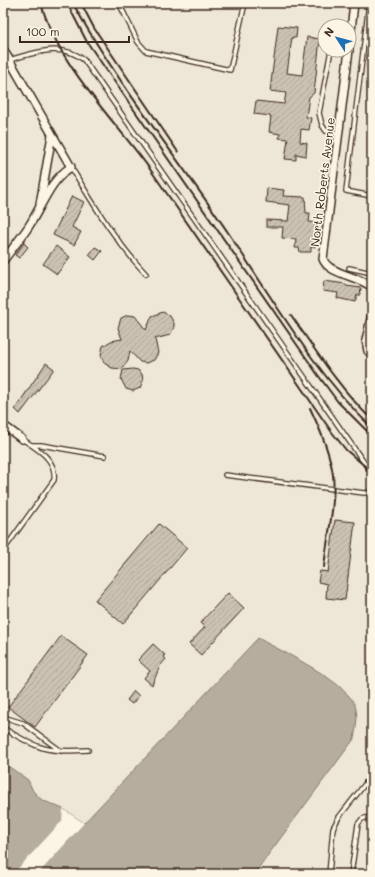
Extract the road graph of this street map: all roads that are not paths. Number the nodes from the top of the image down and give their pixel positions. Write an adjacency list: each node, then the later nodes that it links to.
1 (119, 3): 2 (lane)
2 (245, 3)
3 (354, 3): 5 (street, North Roberts Avenue)
4 (369, 3): 13 (lane)
5 (352, 18)
6 (3, 49): 9 (street)
7 (330, 58): 10 (lane)
8 (348, 58): 10 (street, North Roberts Avenue)
9 (9, 60): 11 (street); 26 (lane)
10 (339, 134): 19 (street, North Roberts Avenue)
11 (52, 135): 12 (street); 14 (street)
12 (71, 167): 14 (street); 18 (lane)
13 (372, 196)
14 (40, 205): 15 (street)
15 (3, 261)
16 (349, 268): 17 (lane)
17 (372, 273)
18 (146, 274)
19 (372, 287)
20 (372, 314): 21 (street)
21 (368, 351)
22 (3, 425): 23 (street)
23 (22, 439): 24 (lane)
24 (32, 445): 25 (lane); 29 (lane)
25 (105, 456)
26 (372, 474)
27 (225, 475): 28 (lane)
28 (372, 492)
29 (3, 551)
30 (3, 717): 33 (lane)
31 (3, 728): 33 (lane)
32 (88, 750): 33 (lane)
33 (62, 752)
34 (372, 775): 35 (lane)
35 (366, 782): 36 (lane); 38 (lane)
36 (372, 790)
37 (372, 816): 39 (lane)
38 (329, 874)
39 (351, 874)

